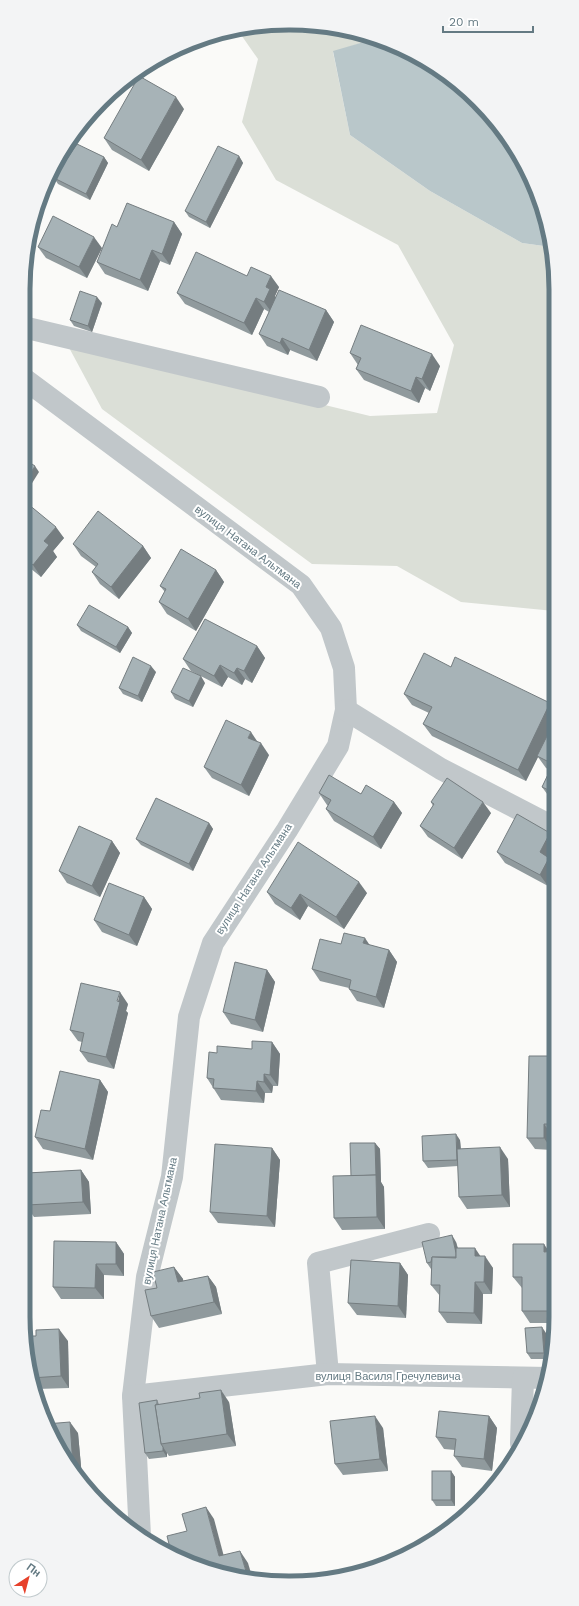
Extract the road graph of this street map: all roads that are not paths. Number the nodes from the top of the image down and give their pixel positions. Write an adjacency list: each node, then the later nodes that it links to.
1 (30, 329): 3 (street)
2 (30, 383): 4 (street, вулиця Натана Альтмана)
3 (319, 397)
4 (346, 710): 5 (street); 10 (street, вулиця Натана Альтмана)
5 (549, 825)
6 (429, 1234): 7 (street)
7 (328, 1374): 8 (street, вулиця Василя Гречулевича); 10 (street, вулиця Василя Гречулевича)
8 (523, 1378): 9 (street, вулиця Василя Гречулевича); 11 (street)
9 (541, 1378)
10 (133, 1396): 12 (street, вулиця Натана Альтмана)
11 (521, 1432)
12 (140, 1528)

